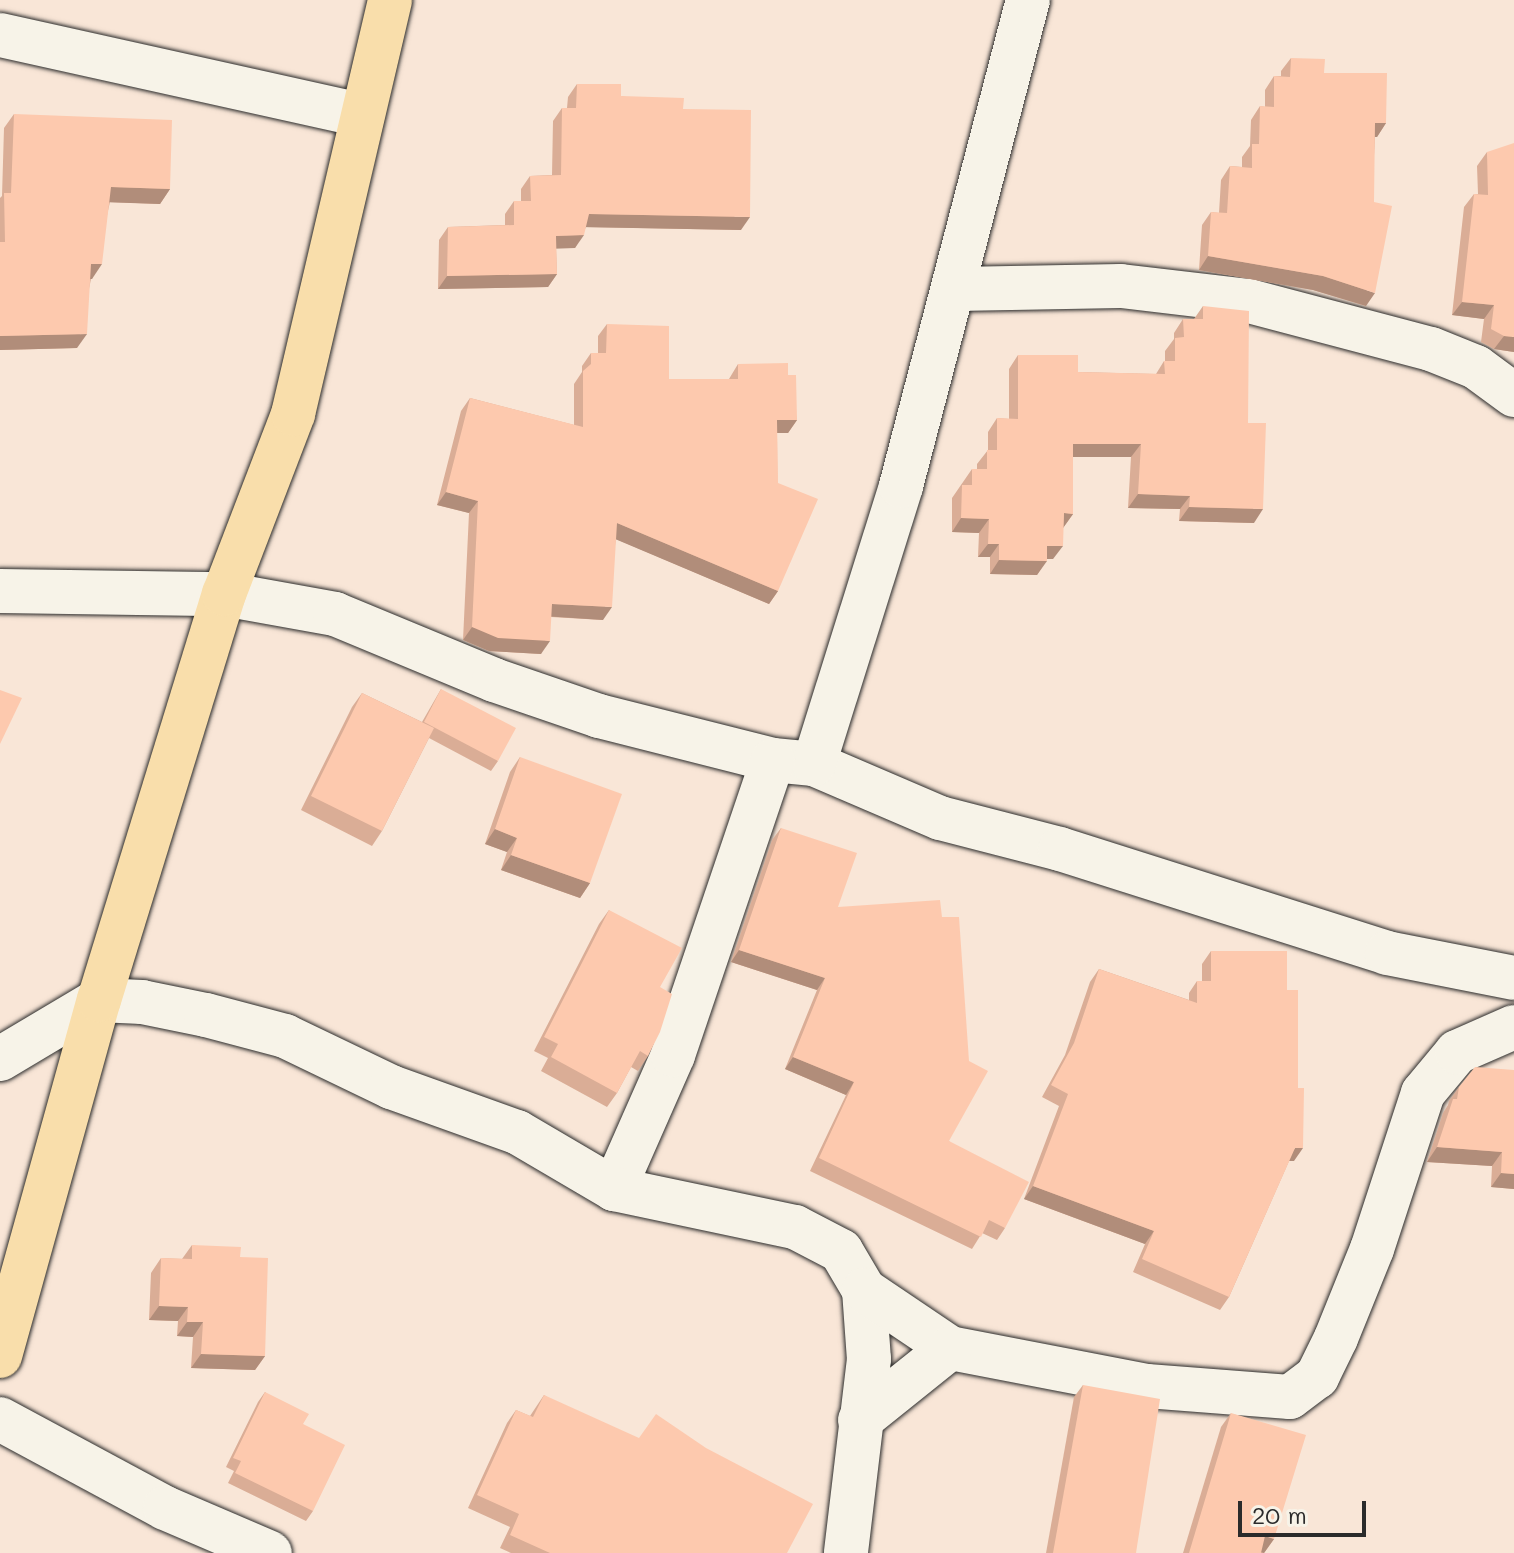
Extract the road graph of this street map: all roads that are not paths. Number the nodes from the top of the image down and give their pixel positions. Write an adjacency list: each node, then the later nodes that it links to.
1 (390, 0): 4 (main road)
2 (1028, 0): 5 (street)
3 (0, 35): 4 (street)
4 (360, 115): 8 (main road)
5 (956, 289): 6 (street); 9 (street)
6 (1514, 395)
7 (0, 591): 8 (street)
8 (224, 594): 9 (street); 11 (main road)
9 (794, 762): 10 (street); 14 (street)
10 (1514, 978)
11 (99, 1000): 13 (street); 14 (street); 17 (main road)
12 (1514, 1027): 16 (street)
13 (0, 1059)
14 (614, 1189): 15 (street)
15 (864, 1290): 16 (street); 19 (street)
16 (950, 1348): 19 (street)
17 (0, 1356)
18 (0, 1419): 20 (street)
19 (860, 1420): 21 (street)
20 (270, 1553)
21 (846, 1553)

